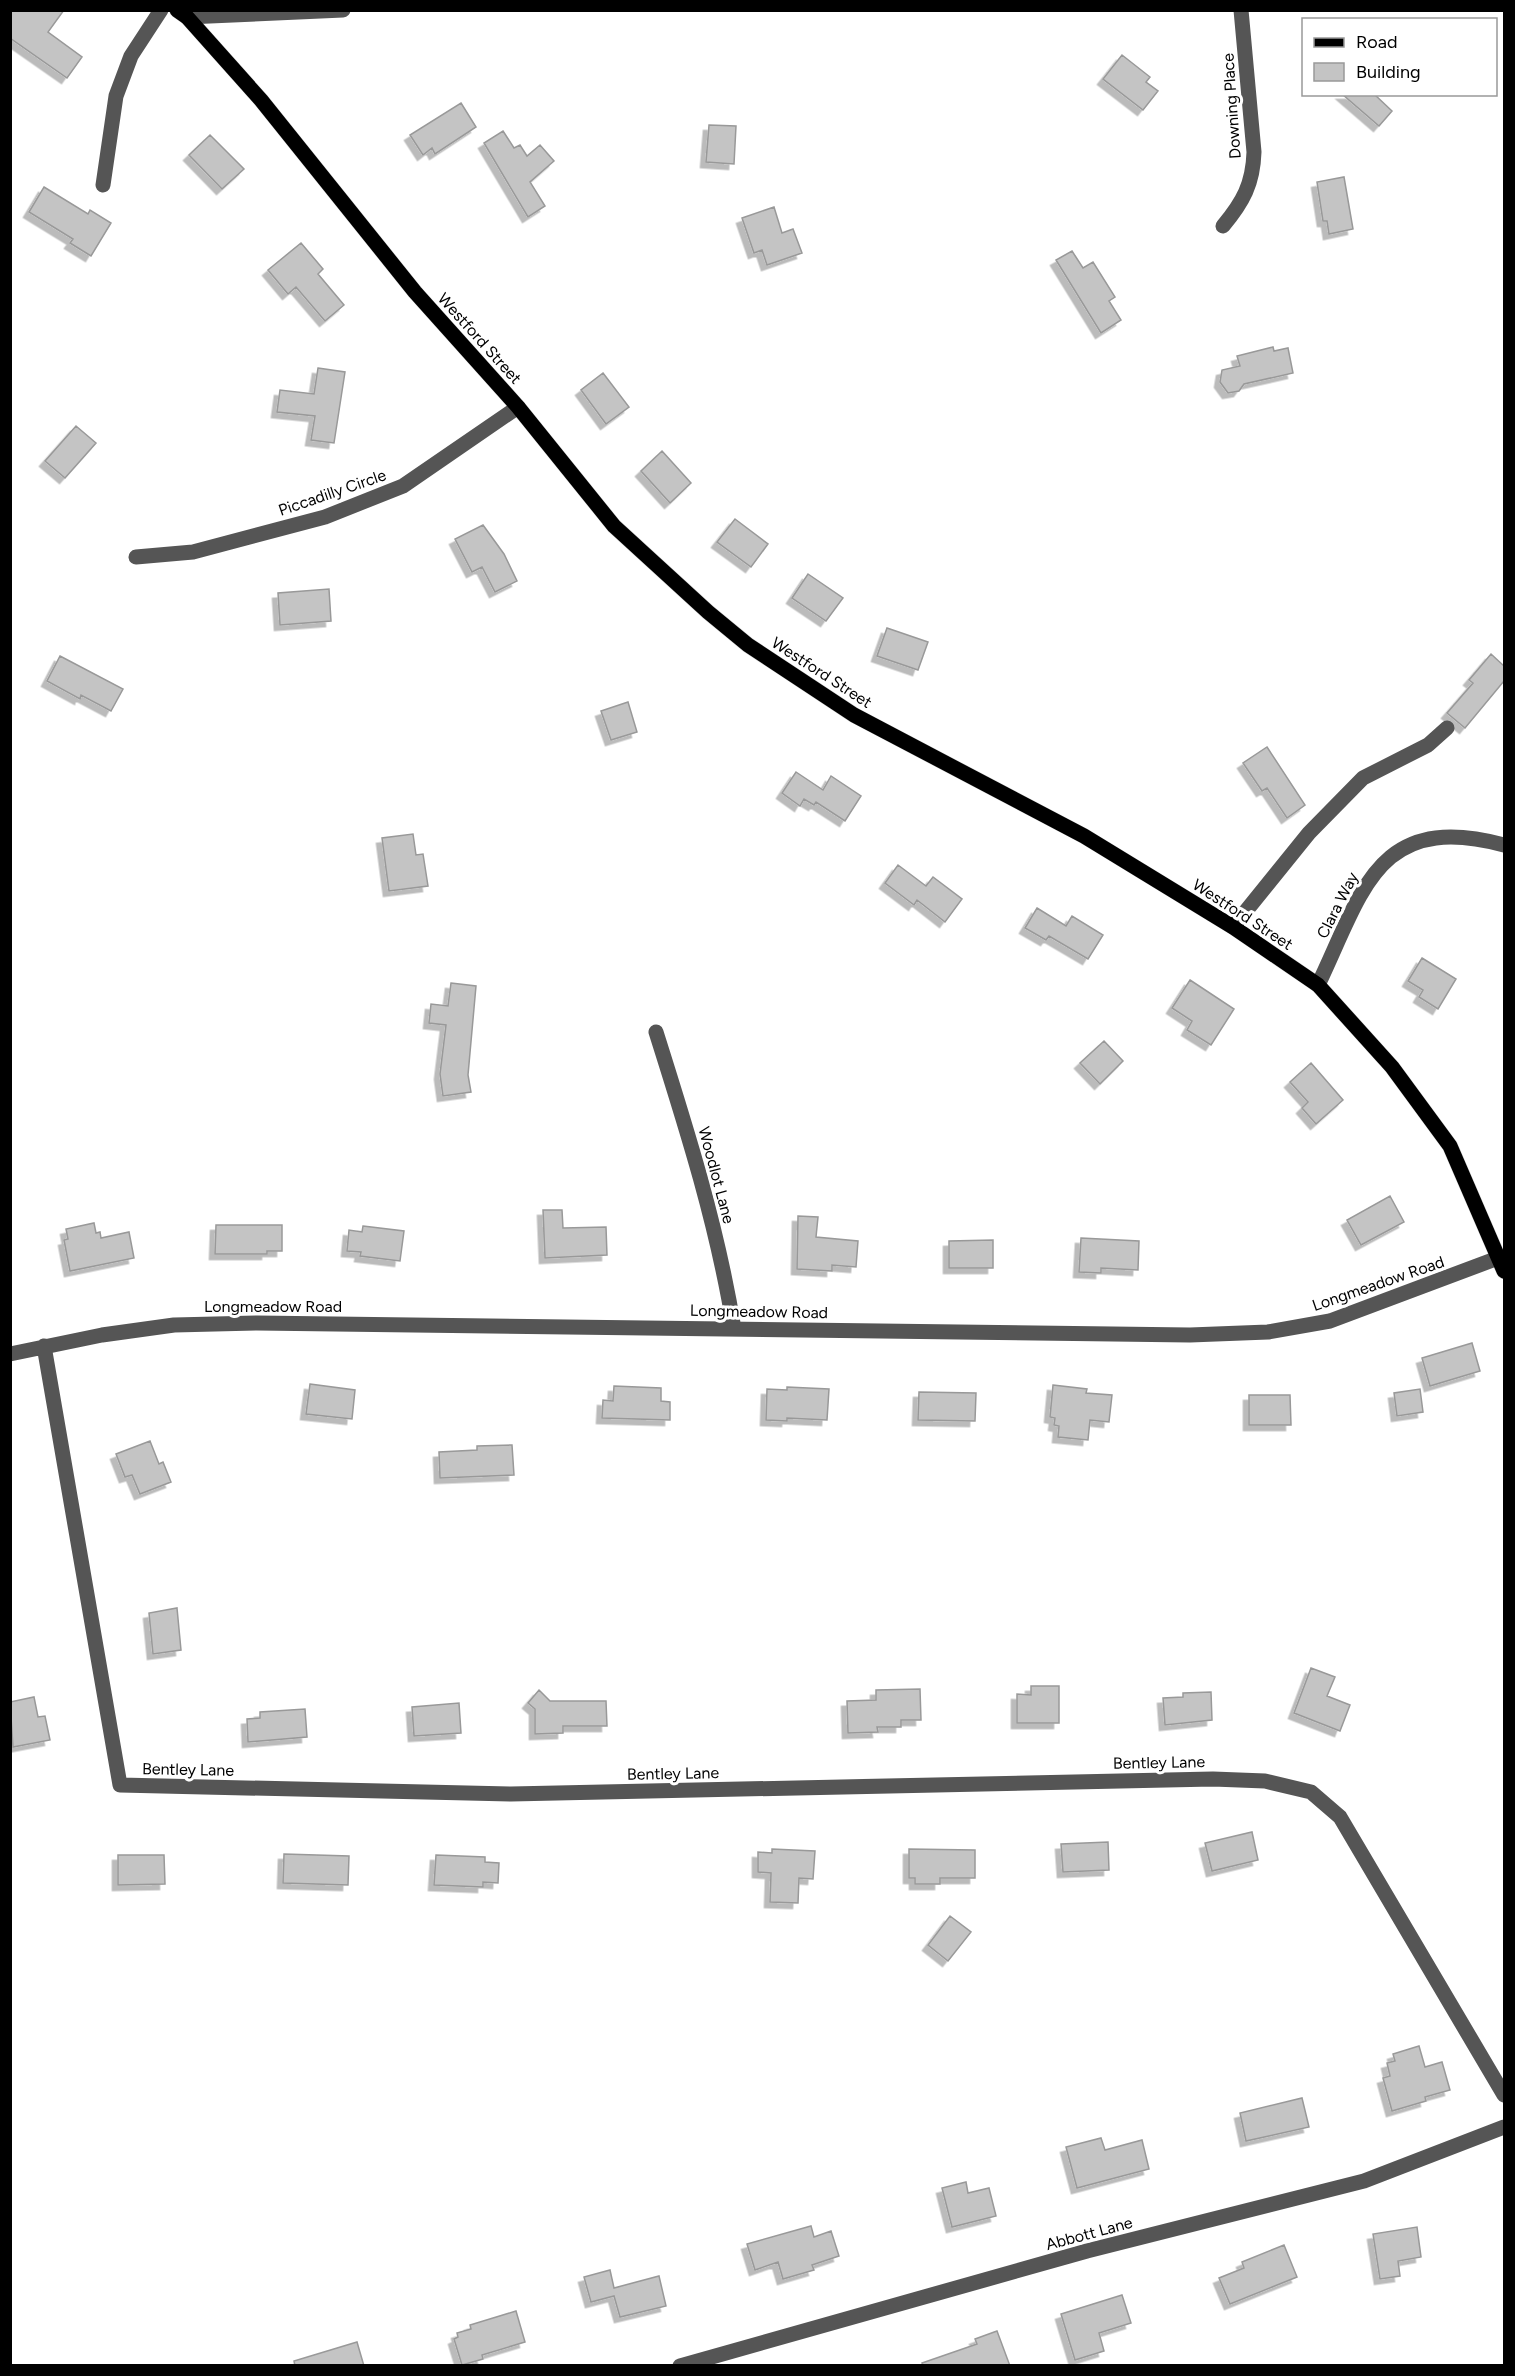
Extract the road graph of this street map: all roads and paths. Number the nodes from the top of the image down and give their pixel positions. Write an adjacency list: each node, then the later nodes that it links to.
1 (161, 10): 5 (street)
2 (1241, 10): 6 (street, Downing Place)
3 (338, 11): 4 (street)
4 (182, 14): 7 (main road, Westford Street)
5 (103, 185)
6 (1223, 226)
7 (518, 406): 8 (street, Piccadilly Circle); 11 (main road, Westford Street)
8 (136, 557)
9 (1447, 728): 11 (street)
10 (1504, 844): 12 (street, Clara Way)
11 (1233, 927): 12 (main road, Westford Street)
12 (1318, 986): 14 (main road, Westford Street)
13 (656, 1032): 15 (street, Woodlot Lane)
14 (1501, 1264): 15 (street, Longmeadow Road)
15 (734, 1329): 16 (street, Longmeadow Road)
16 (44, 1346): 17 (street, Longmeadow Road); 18 (street, Bentley Lane)
17 (10, 1354)
18 (1504, 2095)
19 (1504, 2127): 20 (street, Abbott Lane)
20 (680, 2366)

